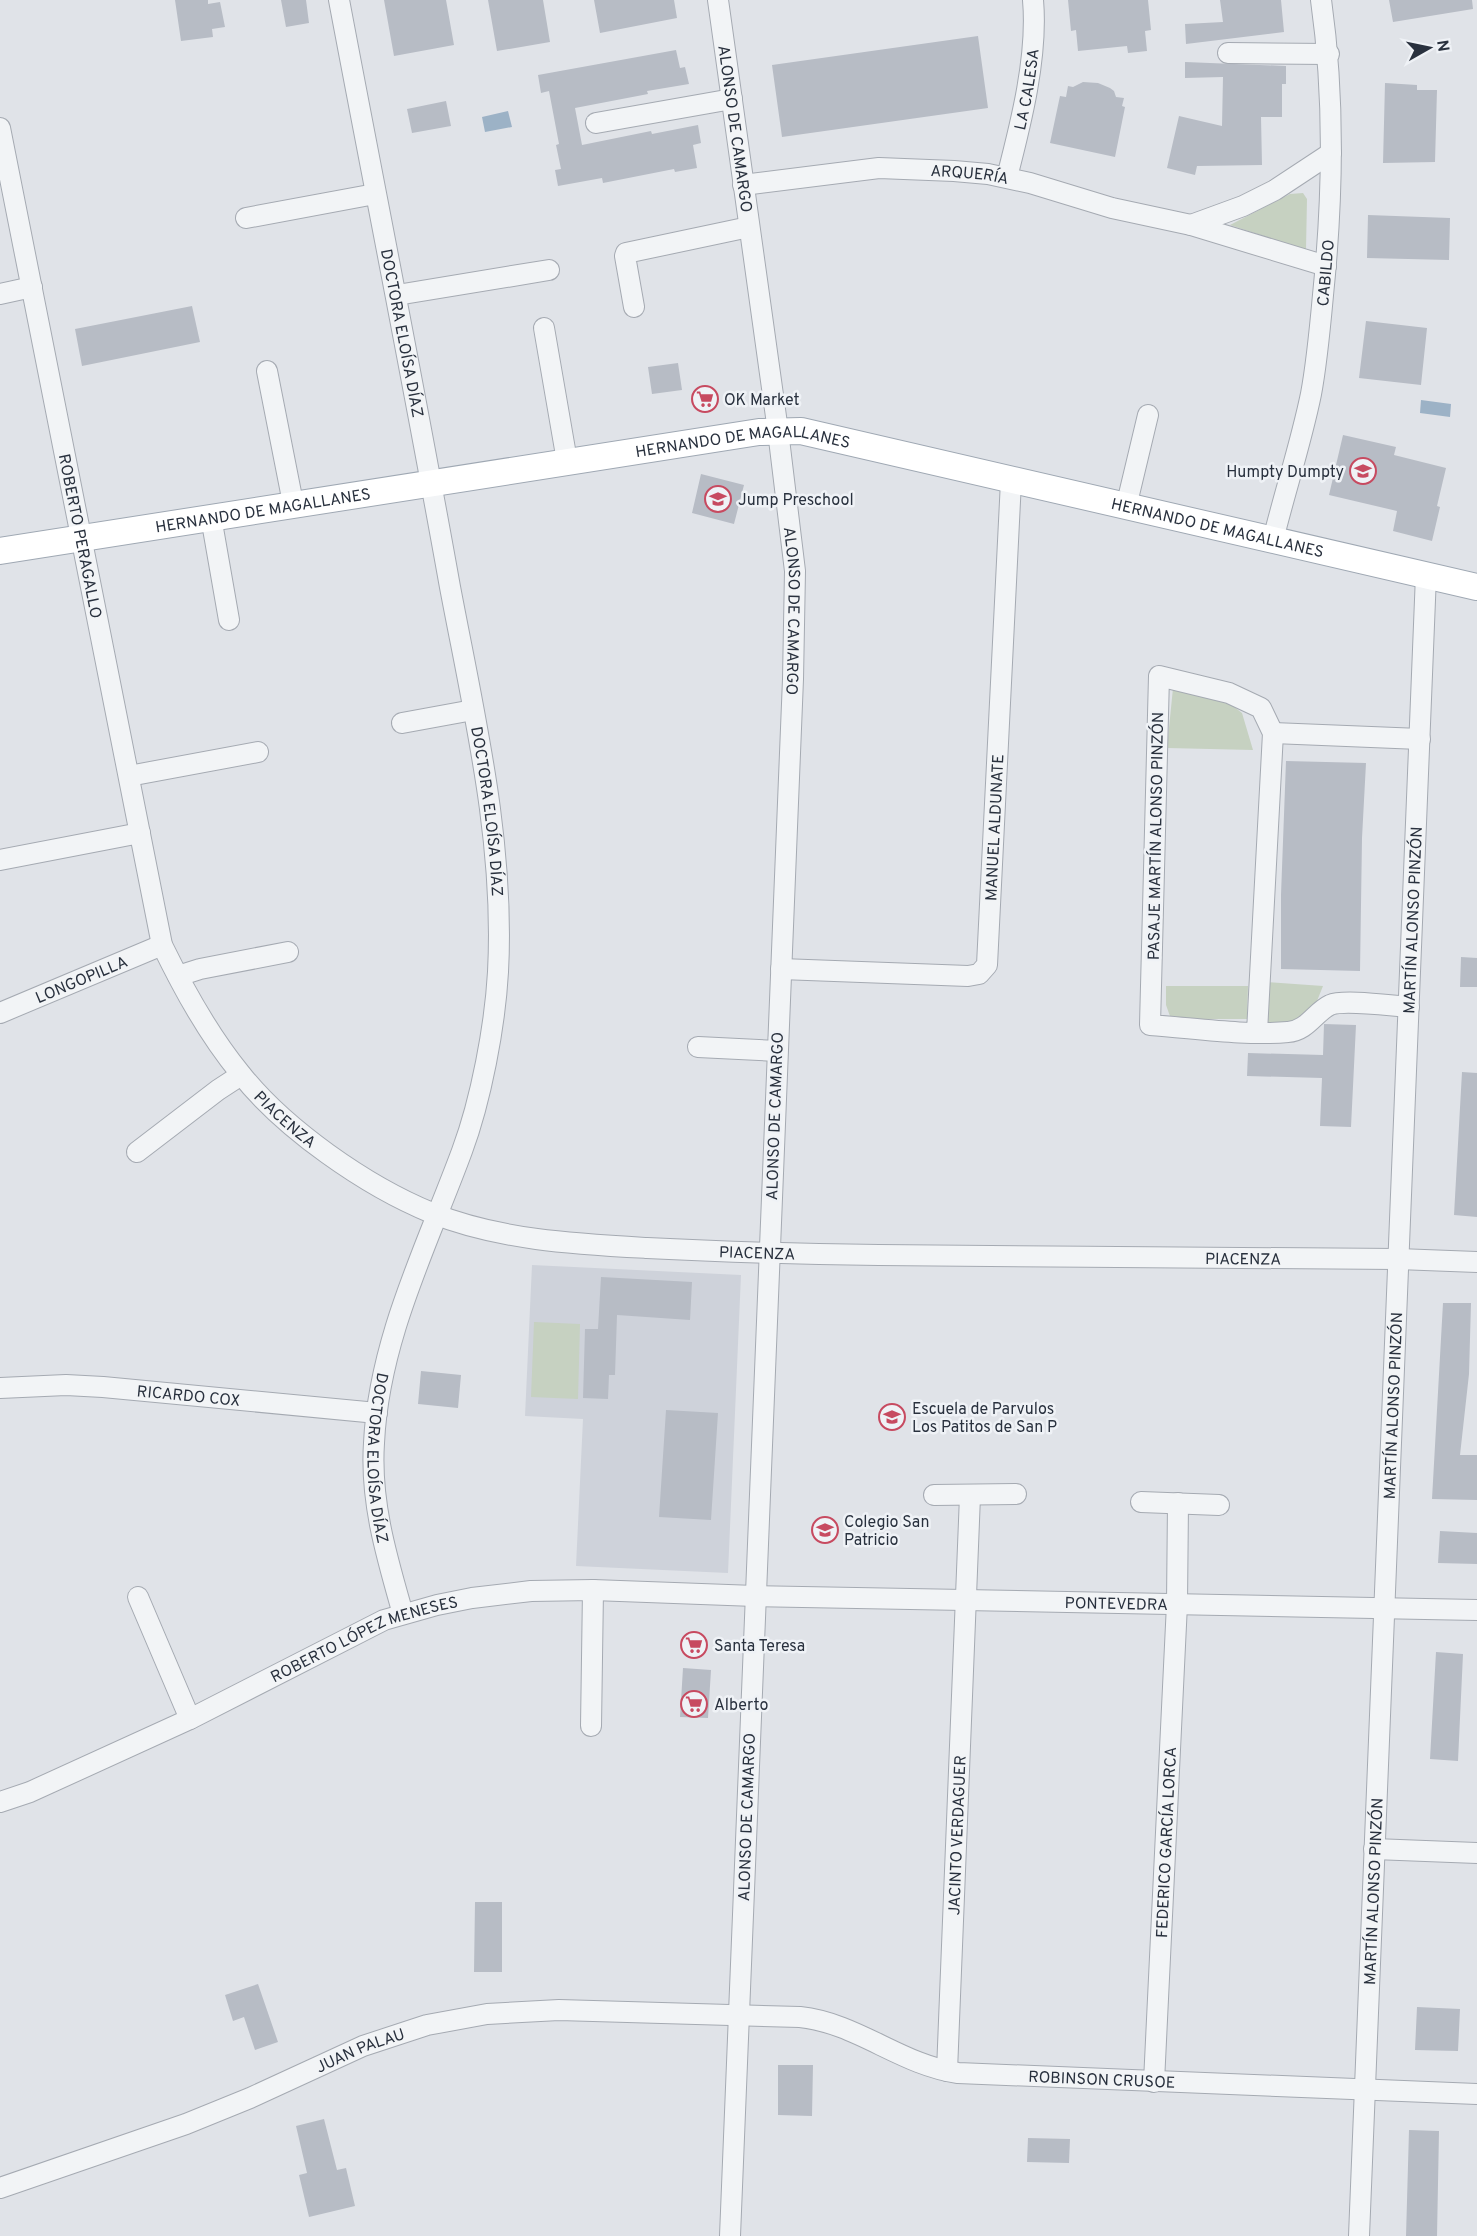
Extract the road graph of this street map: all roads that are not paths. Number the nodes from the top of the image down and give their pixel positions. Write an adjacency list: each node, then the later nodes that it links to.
1 (339, 0): 13 (street, DOCTORA ELOÍSA DÍAZ)
2 (718, 0): 7 (street, ALONSO DE CAMARGO)
3 (1033, 0): 11 (street, LA CALESA)
4 (1321, 0): 6 (street, CABILDO)
5 (1228, 53): 6 (street)
6 (1329, 54): 10 (street, CABILDO)
7 (732, 99): 8 (street); 12 (street, ALONSO DE CAMARGO)
8 (596, 123)
9 (0, 128): 19 (street, ROBERTO PERAGALLO)
10 (1331, 153): 15 (street); 17 (street, CABILDO)
11 (1007, 177): 12 (street, ARQUERÍA); 15 (street, ARQUERÍA)
12 (743, 185): 16 (street, ALONSO DE CAMARGO)
13 (375, 194): 14 (street); 21 (street, DOCTORA ELOÍSA DÍAZ)
14 (246, 218)
15 (1191, 225): 17 (street, ARQUERÍA)
16 (750, 227): 22 (street); 26 (street, ALONSO DE CAMARGO)
17 (1326, 266): 34 (street, CABILDO)
18 (549, 270): 21 (street)
19 (32, 287): 20 (street); 33 (street, ROBERTO PERAGALLO)
20 (0, 294)
21 (397, 295): 29 (street, DOCTORA ELOÍSA DÍAZ)
22 (634, 307)
23 (544, 328): 27 (street)
24 (267, 371): 30 (street)
25 (1148, 415): 31 (street)
26 (778, 431): 27 (main road, HERNANDO DE MAGALLANES); 28 (main road, HERNANDO DE MAGALLANES); 49 (street, ALONSO DE CAMARGO)
27 (567, 461): 29 (main road, HERNANDO DE MAGALLANES)
28 (1011, 481): 31 (main road, HERNANDO DE MAGALLANES); 49 (street, MANUEL ALDUNATE)
29 (431, 483): 30 (main road, HERNANDO DE MAGALLANES); 39 (street, DOCTORA ELOÍSA DÍAZ)
30 (293, 504): 32 (main road, HERNANDO DE MAGALLANES)
31 (1126, 507): 34 (main road, HERNANDO DE MAGALLANES)
32 (211, 517): 33 (main road, HERNANDO DE MAGALLANES); 38 (street)
33 (81, 538): 35 (main road, HERNANDO DE MAGALLANES); 44 (street, ROBERTO PERAGALLO)
34 (1273, 540): 36 (main road, HERNANDO DE MAGALLANES)
35 (0, 551)
36 (1426, 575): 37 (main road, HERNANDO DE MAGALLANES); 42 (street, MARTÍN ALONSO PINZÓN)
37 (1477, 587)
38 (229, 620)
39 (473, 710): 40 (street); 58 (street, DOCTORA ELOÍSA DÍAZ)
40 (402, 723)
41 (1273, 733): 42 (street); 53 (street); 53 (street, PASAJE MARTÍN ALONSO PINZÓN)
42 (1420, 739): 51 (street, MARTÍN ALONSO PINZÓN)
43 (258, 752): 44 (street)
44 (129, 776): 45 (street, ROBERTO PERAGALLO)
45 (140, 833): 46 (street); 47 (street, ROBERTO PERAGALLO)
46 (0, 860)
47 (162, 945): 50 (street, PIACENZA); 52 (street, LONGOPILLA)
48 (288, 952): 50 (street)
49 (781, 969): 55 (street, ALONSO DE CAMARGO)
50 (178, 976): 56 (street, PIACENZA)
51 (1409, 1007): 53 (street, PASAJE MARTÍN ALONSO PINZÓN); 60 (street, MARTÍN ALONSO PINZÓN)
52 (0, 1013)
53 (1257, 1032)
54 (698, 1047): 55 (street)
55 (777, 1051): 59 (street, ALONSO DE CAMARGO)
56 (241, 1076): 57 (street); 58 (street, PIACENZA)
57 (137, 1152)
58 (437, 1215): 59 (street, PIACENZA); 63 (street, DOCTORA ELOÍSA DÍAZ)
59 (768, 1254): 60 (street, PIACENZA); 71 (street, ALONSO DE CAMARGO)
60 (1398, 1258): 61 (street, PIACENZA); 75 (street, MARTÍN ALONSO PINZÓN)
61 (1477, 1262)
62 (0, 1388): 63 (street, RICARDO COX)
63 (377, 1413): 77 (street, DOCTORA ELOÍSA DÍAZ)
64 (1016, 1494): 66 (street)
65 (934, 1496): 66 (street)
66 (970, 1497): 73 (street, JACINTO VERDAGUER)
67 (1141, 1502): 68 (street)
68 (1178, 1503): 69 (street); 74 (street, FEDERICO GARCÍA LORCA)
69 (1219, 1505)
70 (594, 1590): 71 (street, ROBERTO LÓPEZ MENESES); 77 (street, ROBERTO LÓPEZ MENESES); 79 (street)
71 (755, 1596): 73 (street, PONTEVEDRA); 83 (street, ALONSO DE CAMARGO)
72 (138, 1597): 78 (street)
73 (967, 1600): 74 (street, PONTEVEDRA); 84 (street, JACINTO VERDAGUER)
74 (1177, 1604): 75 (street, PONTEVEDRA); 85 (street, FEDERICO GARCÍA LORCA)
75 (1384, 1607): 76 (street, PONTEVEDRA); 81 (street, MARTÍN ALONSO PINZÓN)
76 (1477, 1610)
77 (403, 1614): 78 (street, ROBERTO LÓPEZ MENESES)
78 (190, 1719): 80 (street, ROBERTO LÓPEZ MENESES)
79 (591, 1726)
80 (0, 1802)
81 (1374, 1849): 82 (street); 86 (street, MARTÍN ALONSO PINZÓN)
82 (1477, 1853)
83 (739, 2016): 84 (street, ROBINSON CRUSOE); 88 (street, JUAN PALAU); 89 (street, ALONSO DE CAMARGO)
84 (947, 2071): 85 (street, ROBINSON CRUSOE)
85 (1154, 2082): 86 (street, ROBINSON CRUSOE)
86 (1365, 2090): 87 (street, ROBINSON CRUSOE); 90 (street, MARTÍN ALONSO PINZÓN)
87 (1477, 2094)
88 (0, 2188)
89 (730, 2236)
90 (1359, 2236)

